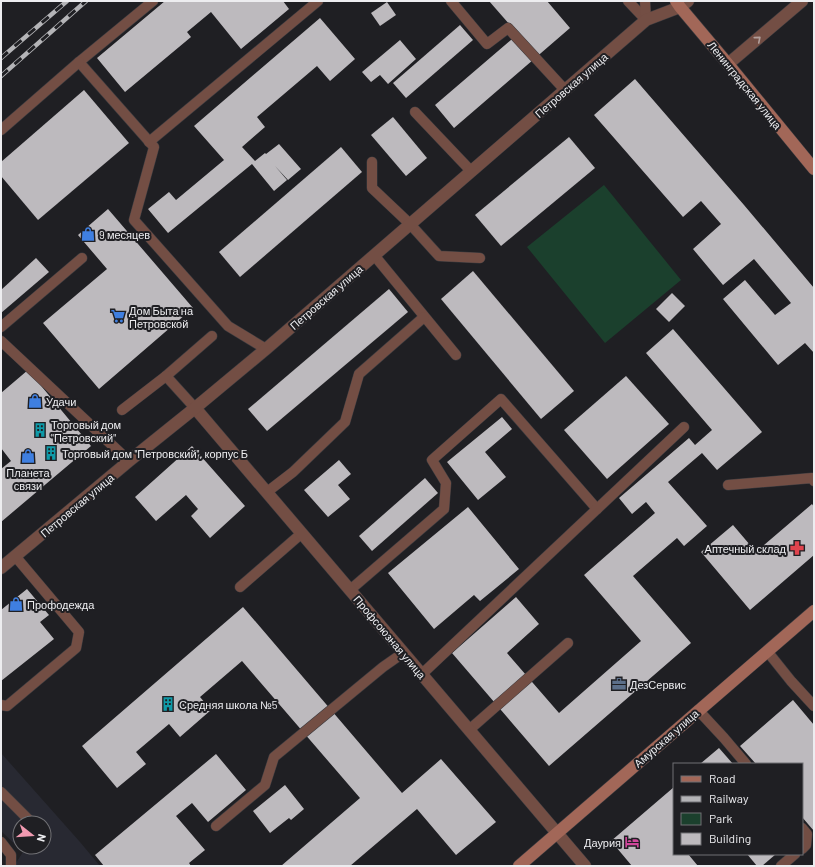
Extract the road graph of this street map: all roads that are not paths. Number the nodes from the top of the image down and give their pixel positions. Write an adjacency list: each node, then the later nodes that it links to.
1 (153, 1): 9 (lane)
2 (318, 1): 14 (lane)
3 (451, 1): 11 (lane)
4 (628, 1): 8 (lane)
5 (645, 1): 8 (lane)
6 (802, 1): 10 (street, one-way to 6)
7 (681, 3): 8 (street, Петровская улица); 10 (main road, Ленинградская улица)
8 (646, 20): 11 (street, Петровская улица)
9 (79, 62): 13 (lane); 14 (lane)
10 (728, 64): 16 (main road, Ленинградская улица)
11 (565, 90): 17 (street, Петровская улица)
12 (415, 112): 17 (lane)
13 (1, 130)
14 (149, 142): 26 (lane)
15 (372, 162): 18 (lane)
16 (814, 169)
17 (471, 171): 18 (street, Петровская улица)
18 (410, 224): 19 (street, Петровская улица); 21 (lane)
19 (374, 255): 22 (lane); 26 (street, Петровская улица)
20 (82, 258): 23 (lane)
21 (480, 258)
22 (424, 317): 27 (lane); 35 (lane)
23 (1, 326)
24 (212, 336): 28 (lane)
25 (1, 341): 32 (lane)
26 (266, 349): 29 (street, Петровская улица)
27 (456, 355)
28 (166, 376): 29 (lane); 30 (lane)
29 (195, 408): 32 (street, Петровская улица); 35 (street, Профсоюзная улица)
30 (122, 410)
31 (684, 427): 36 (lane)
32 (129, 461): 38 (street, Петровская улица)
33 (814, 481): 34 (lane)
34 (728, 485)
35 (267, 492): 37 (street, Профсоюзная улица)
36 (597, 509): 41 (lane); 46 (lane)
37 (302, 533): 40 (lane); 41 (street, Профсоюзная улица)
38 (15, 556): 39 (street, Петровская улица); 47 (lane)
39 (1, 568)
40 (240, 587)
41 (350, 590): 45 (street, Профсоюзная улица)
42 (814, 611): 44 (main road, Амурская улица)
43 (568, 643): 50 (lane)
44 (767, 651): 48 (lane); 49 (main road, Амурская улица)
45 (404, 653): 46 (street, Профсоюзная улица); 54 (lane)
46 (422, 674): 50 (street, Профсоюзная улица)
47 (1, 705)
48 (814, 706)
49 (698, 710): 51 (lane); 56 (main road, Амурская улица)
50 (469, 730): 56 (street, Профсоюзная улица)
51 (745, 763)
52 (1, 792): 53 (lane)
53 (23, 815)
54 (216, 826)
55 (803, 829): 58 (lane)
56 (556, 833): 61 (main road, Амурская улица); 62 (street, Профсоюзная улица)
57 (1, 842): 60 (lane)
58 (803, 848)
59 (795, 855): 63 (lane)
60 (11, 866)
61 (519, 866)
62 (585, 866)
63 (781, 866)

